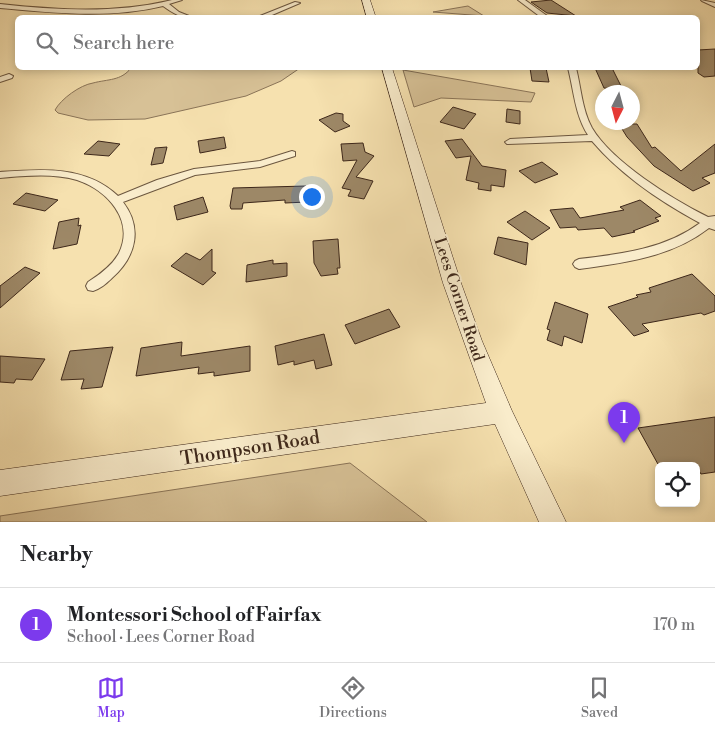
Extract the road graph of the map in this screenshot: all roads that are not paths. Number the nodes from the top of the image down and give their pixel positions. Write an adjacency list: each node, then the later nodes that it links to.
1 (179, 0): 6 (street)
2 (366, 0): 13 (street)
3 (521, 0): 14 (street)
4 (704, 0): 8 (street)
5 (297, 3): 12 (street)
6 (165, 4): 10 (street); 11 (street)
7 (54, 5): 10 (street)
8 (715, 5)
9 (0, 6): 10 (street)
10 (46, 10)
11 (183, 15)
12 (266, 15)
13 (371, 15)
14 (543, 15)
15 (389, 70): 27 (street, Lees Corner Road)
16 (572, 70): 19 (street)
17 (8, 76): 18 (street)
18 (0, 80)
19 (595, 138): 20 (street); 24 (street)
20 (510, 142)
21 (292, 154): 23 (street)
22 (0, 175): 23 (street)
23 (117, 200): 26 (street)
24 (713, 222): 25 (street)
25 (578, 264)
26 (93, 286)
27 (501, 412): 28 (street, Thompson Road); 29 (street, Lees Corner Road)
28 (0, 484)
29 (553, 522)

